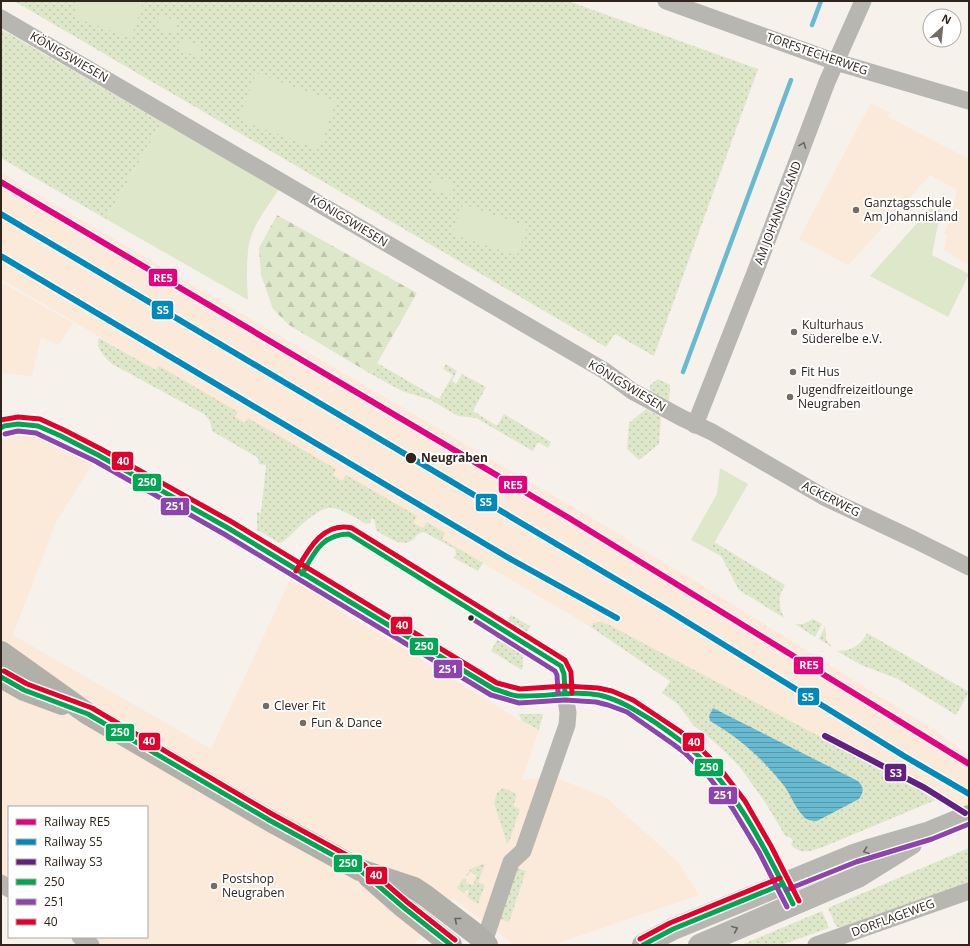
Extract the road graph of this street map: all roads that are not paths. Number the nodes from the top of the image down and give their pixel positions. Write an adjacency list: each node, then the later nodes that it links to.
1 (666, 1): 4 (street, TORFSTECHERWEG)
2 (863, 1): 4 (street, AM JOHANNISLAND)
3 (1, 18): 6 (street, KÖNIGSWIESEN)
4 (836, 62): 5 (street, TORFSTECHERWEG); 6 (street, AM JOHANNISLAND, one-way to 4)
5 (969, 101)
6 (695, 425): 8 (street, ACKERWEG)
7 (1, 428): 11 (street)
8 (969, 567)
9 (1, 652): 12 (main road)
10 (1, 677): 12 (main road)
11 (565, 693): 16 (street); 20 (street)
12 (88, 714): 15 (main road)
13 (969, 816): 14 (main road)
14 (930, 832): 16 (main road, one-way to 16); 18 (main road)
15 (360, 870): 20 (main road, one-way to 15); 22 (main road)
16 (783, 884): 18 (street); 23 (main road)
17 (969, 891): 25 (street, DORFLAGEWEG)
18 (793, 904): 24 (main road, one-way to 18)
19 (81, 938): 21 (street)
20 (485, 944)
21 (91, 945)
22 (451, 945)
23 (643, 945)
24 (700, 945)
25 (816, 945)

